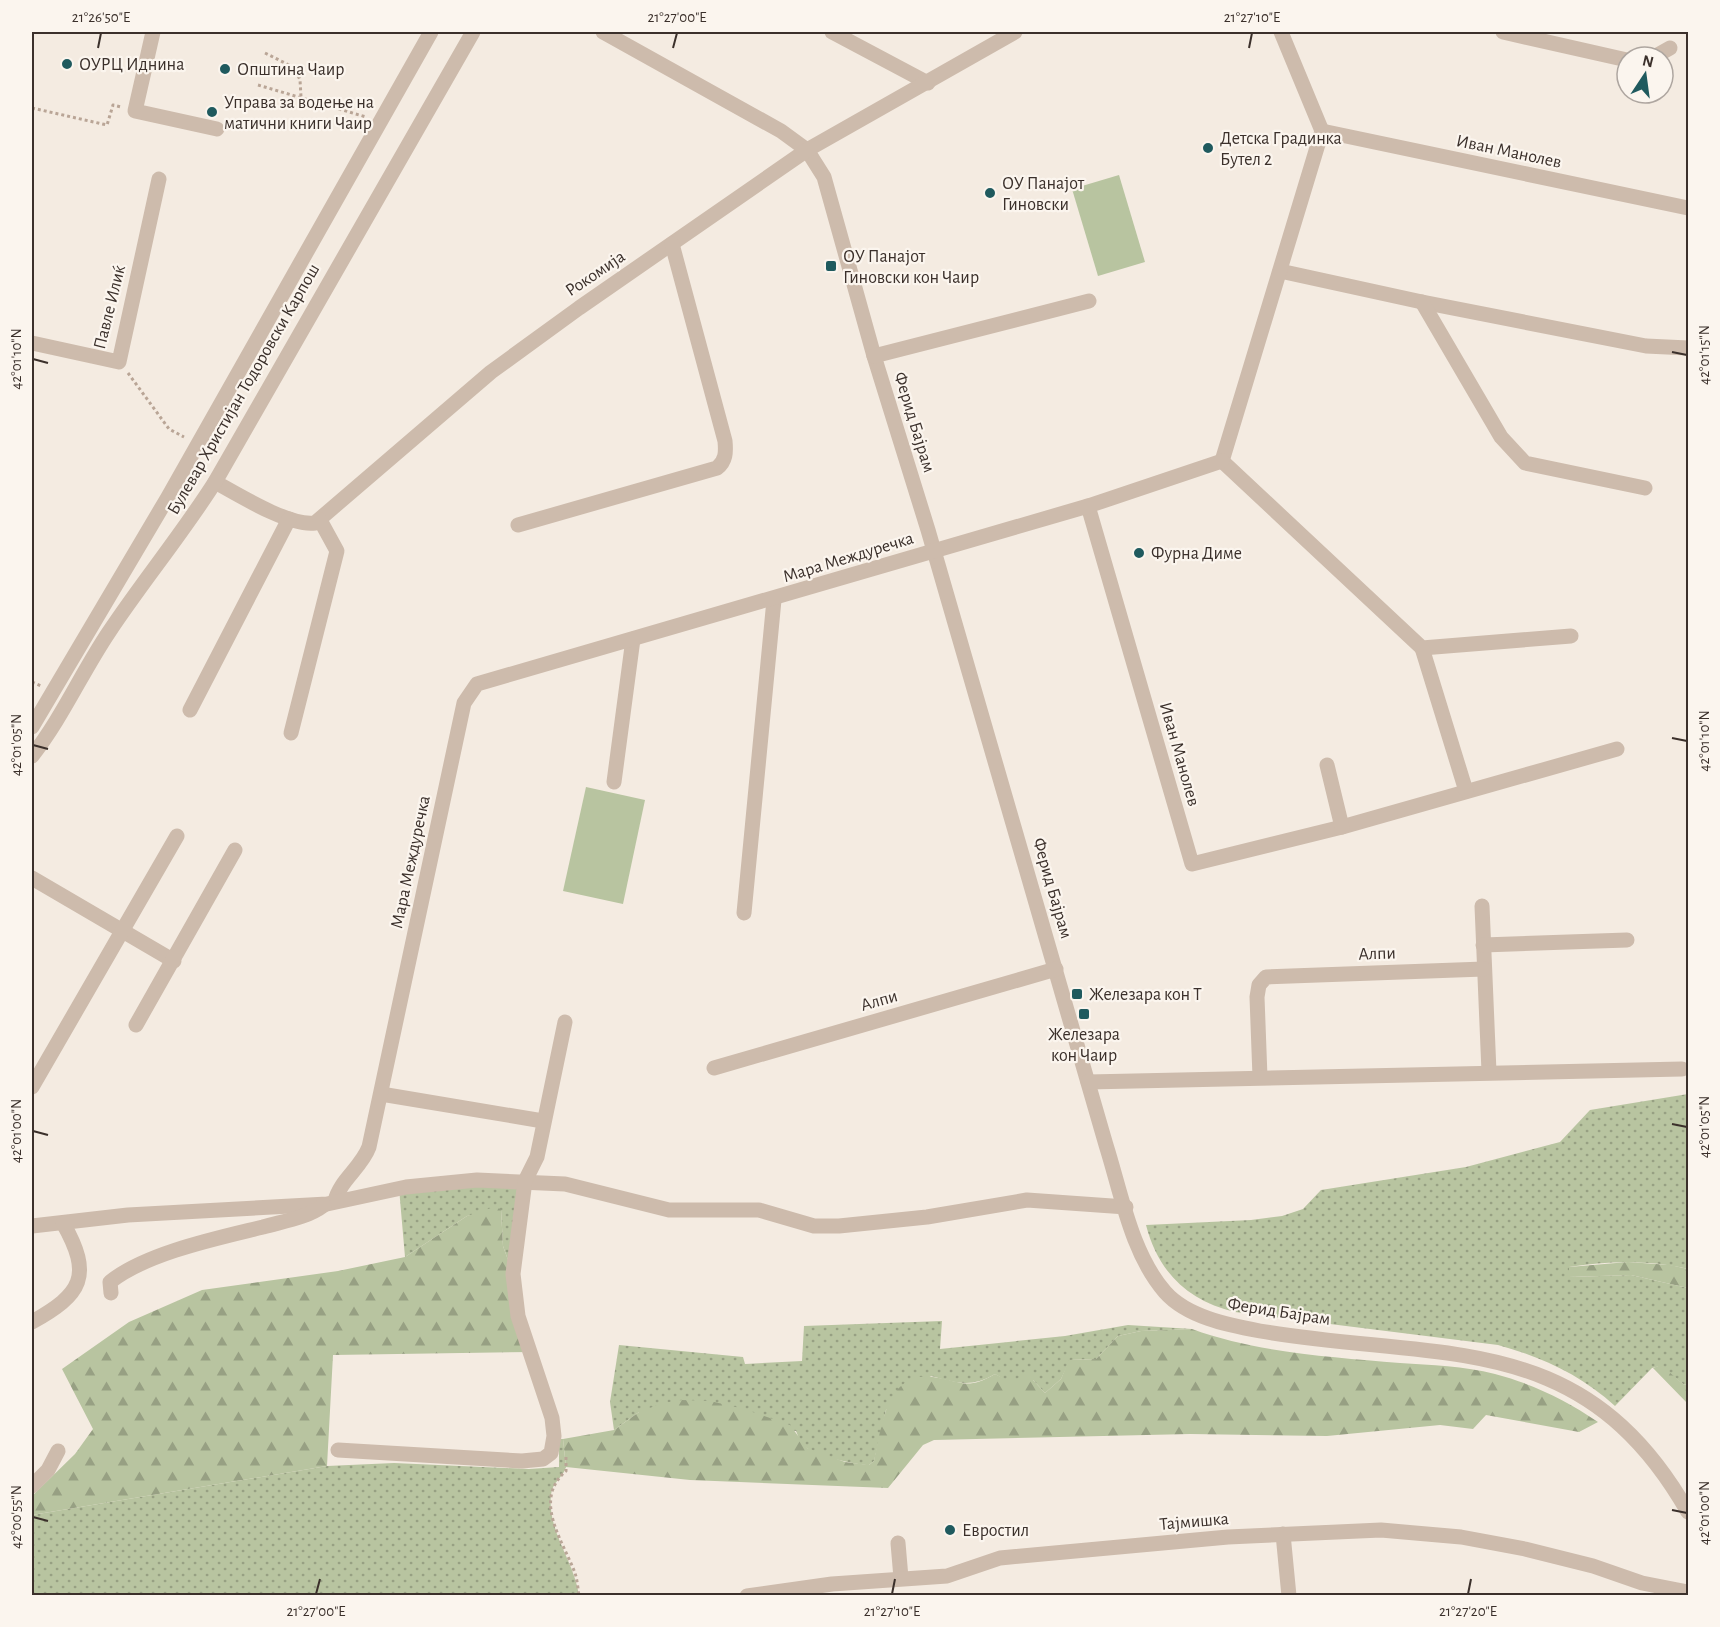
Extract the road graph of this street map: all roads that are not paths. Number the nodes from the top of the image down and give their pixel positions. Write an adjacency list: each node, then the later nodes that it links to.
1 (153, 32): 11 (street)
2 (431, 32): 36 (street, Булевар Христијан Тодоровски Карпош)
3 (472, 32): 24 (street, Булевар Христијан Тодоровски Карпош)
4 (603, 32): 13 (street, Ферид Бајрам)
5 (832, 32): 10 (street)
6 (1015, 32): 10 (street, Рокомија)
7 (1283, 32): 12 (street)
8 (1503, 32): 9 (street)
9 (1615, 57)
10 (928, 83): 13 (street, Рокомија)
11 (217, 129)
12 (1322, 131): 15 (street, Иван Манолев); 17 (street)
13 (807, 150): 16 (street, Рокомија); 22 (street, Ферид Бајрам)
14 (159, 179): 20 (street, Павле Илиќ)
15 (1689, 208)
16 (672, 244): 28 (street, Рокомија); 29 (street)
17 (1280, 271): 19 (street); 23 (street)
18 (1089, 301): 22 (street)
19 (1422, 302): 21 (street); 25 (street)
20 (32, 343)
21 (1689, 348)
22 (874, 356): 30 (street, Ферид Бајрам)
23 (1222, 461): 26 (street); 34 (street)
24 (215, 482): 27 (street); 39 (street, Булевар Христијан Тодоровски Карпош)
25 (1646, 488)
26 (1088, 506): 30 (street); 43 (street, Иван Манолев)
27 (289, 519): 28 (street); 35 (street)
28 (320, 519): 37 (street)
29 (518, 525)
30 (934, 551): 31 (street, Мара Междуречка); 53 (street, Ферид Бајрам)
31 (774, 600): 33 (street, Мара Междуречка); 48 (street, Мара Междуречка)
32 (1572, 636): 34 (street)
33 (633, 639): 41 (street); 63 (street, Мара Междуречка)
34 (1422, 648): 42 (street)
35 (190, 710)
36 (32, 727)
37 (291, 733)
38 (1617, 748): 42 (street, Иван Манолев)
39 (32, 756)
40 (1327, 765): 43 (street)
41 (614, 782)
42 (1466, 791): 43 (street, Иван Манолев)
43 (1342, 827)
44 (177, 836): 49 (street)
45 (235, 850): 52 (street)
46 (32, 878): 49 (street)
47 (1482, 906): 51 (street)
48 (744, 913)
49 (124, 931): 52 (street); 62 (street)
50 (1627, 940): 51 (street)
51 (1484, 945): 54 (street)
52 (174, 961): 56 (street)
53 (1056, 969): 57 (street, Алпи); 61 (street, Ферид Бајрам)
54 (1485, 969): 59 (street); 60 (street, Алпи)
55 (565, 1022): 64 (street)
56 (136, 1025)
57 (714, 1068)
58 (1682, 1069): 59 (street)
59 (1489, 1072): 60 (street)
60 (1260, 1077): 61 (street)
61 (1088, 1082): 67 (street, Ферид Бајрам)
62 (32, 1087)
63 (381, 1094): 64 (street); 66 (street, Мара Междуречка)
64 (543, 1121): 65 (street)
65 (525, 1181): 66 (street); 67 (street); 73 (street)
66 (331, 1202): 68 (street); 70 (street)
67 (1126, 1207): 75 (street, Ферид Бајрам)
68 (63, 1223): 69 (street); 71 (street)
69 (32, 1226)
70 (111, 1293)
71 (32, 1322)
72 (58, 1450): 74 (street)
73 (338, 1450)
74 (32, 1486)
75 (1689, 1512)
76 (1283, 1534): 78 (street, Тајмишка); 79 (street, Тајмишка); 83 (street)
77 (898, 1543): 78 (street)
78 (902, 1578): 81 (street, Тајмишка)
79 (1642, 1583): 80 (street, Тајмишка); 84 (street, Тајмишка)
80 (1689, 1592)
81 (771, 1594): 82 (street, Тајмишка)
82 (747, 1596)
83 (1289, 1596)
84 (1655, 1596)

